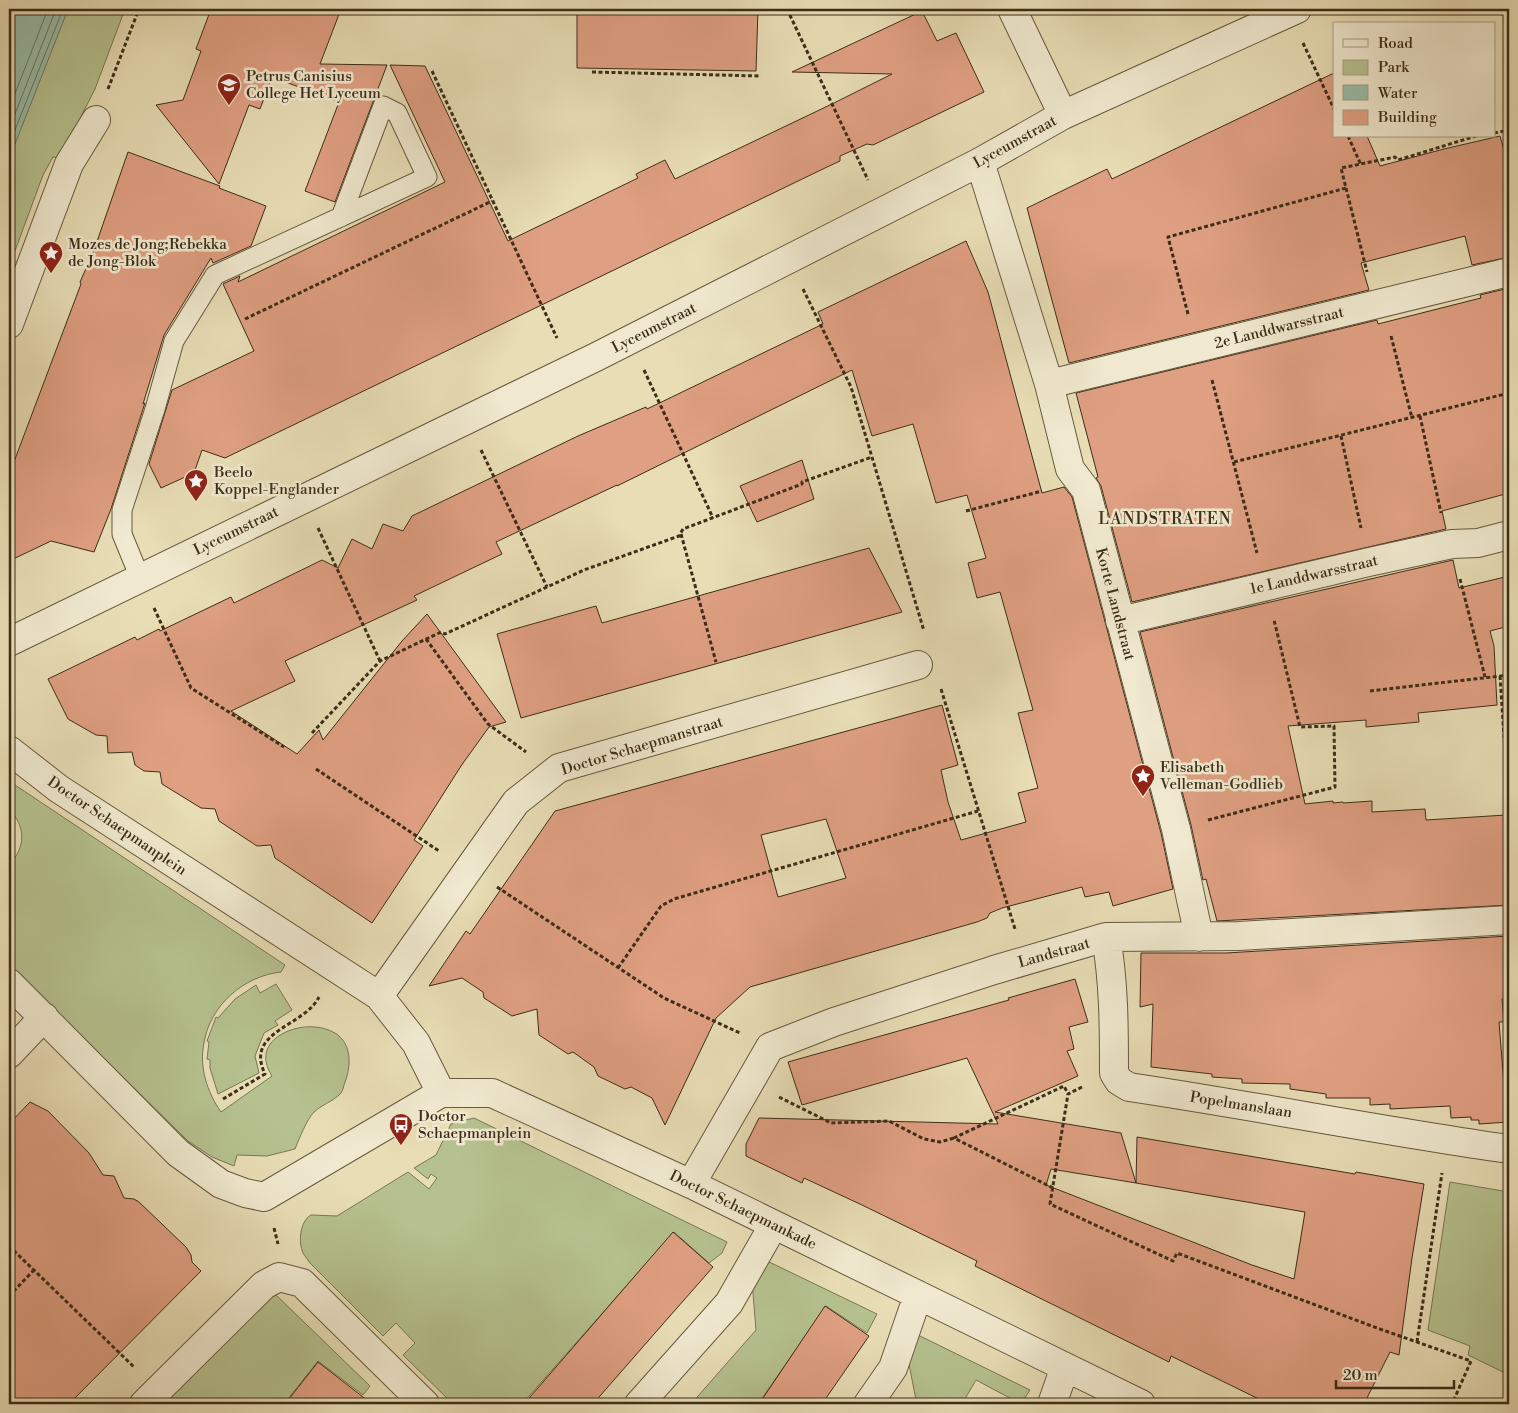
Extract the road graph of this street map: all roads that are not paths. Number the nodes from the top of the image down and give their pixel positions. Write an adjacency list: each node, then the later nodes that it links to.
1 (1012, 9): 3 (street)
2 (1293, 11): 3 (street, Lyceumstraat)
3 (1063, 116): 5 (street, Lyceumstraat)
4 (96, 120): 8 (street)
5 (980, 162): 9 (street, Korte Landstraat); 11 (street, Lyceumstraat)
6 (341, 216): 6 (lane); 11 (lane)
7 (1509, 272): 9 (street, 2e Landdwarsstraat)
8 (9, 324)
9 (1049, 384): 12 (street, Korte Landstraat)
10 (1509, 535): 12 (street, 1e Landdwarsstraat)
11 (140, 578): 13 (street, Lyceumstraat)
12 (1120, 621): 18 (street, Korte Landstraat)
13 (9, 642)
14 (925, 662): 20 (street, Doctor Schaepmanstraat)
15 (9, 750): 20 (street, Doctor Schaepmanplein)
16 (1509, 920): 18 (street, Landstraat)
17 (1106, 937): 18 (street, Landstraat); 24 (street, Popelmanslaan); 25 (street, Landstraat)
18 (1199, 937)
19 (9, 983): 21 (street)
20 (379, 996): 23 (street)
21 (44, 1017): 22 (street); 23 (street)
22 (9, 1054)
23 (441, 1093): 25 (street, Doctor Schaepmankade)
24 (1509, 1149)
25 (691, 1184): 26 (street, Doctor Schaepmankade)
26 (774, 1226): 27 (street, Doctor Schaepmankade); 32 (street)
27 (918, 1295): 28 (street, Doctor Schaepmankade); 33 (street)
28 (1065, 1367): 34 (street); 35 (street, Doctor Schaepmankade)
29 (155, 1393): 30 (street)
30 (397, 1394): 31 (street)
31 (425, 1404)
32 (639, 1404)
33 (868, 1404)
34 (1052, 1404)
35 (1141, 1404)

